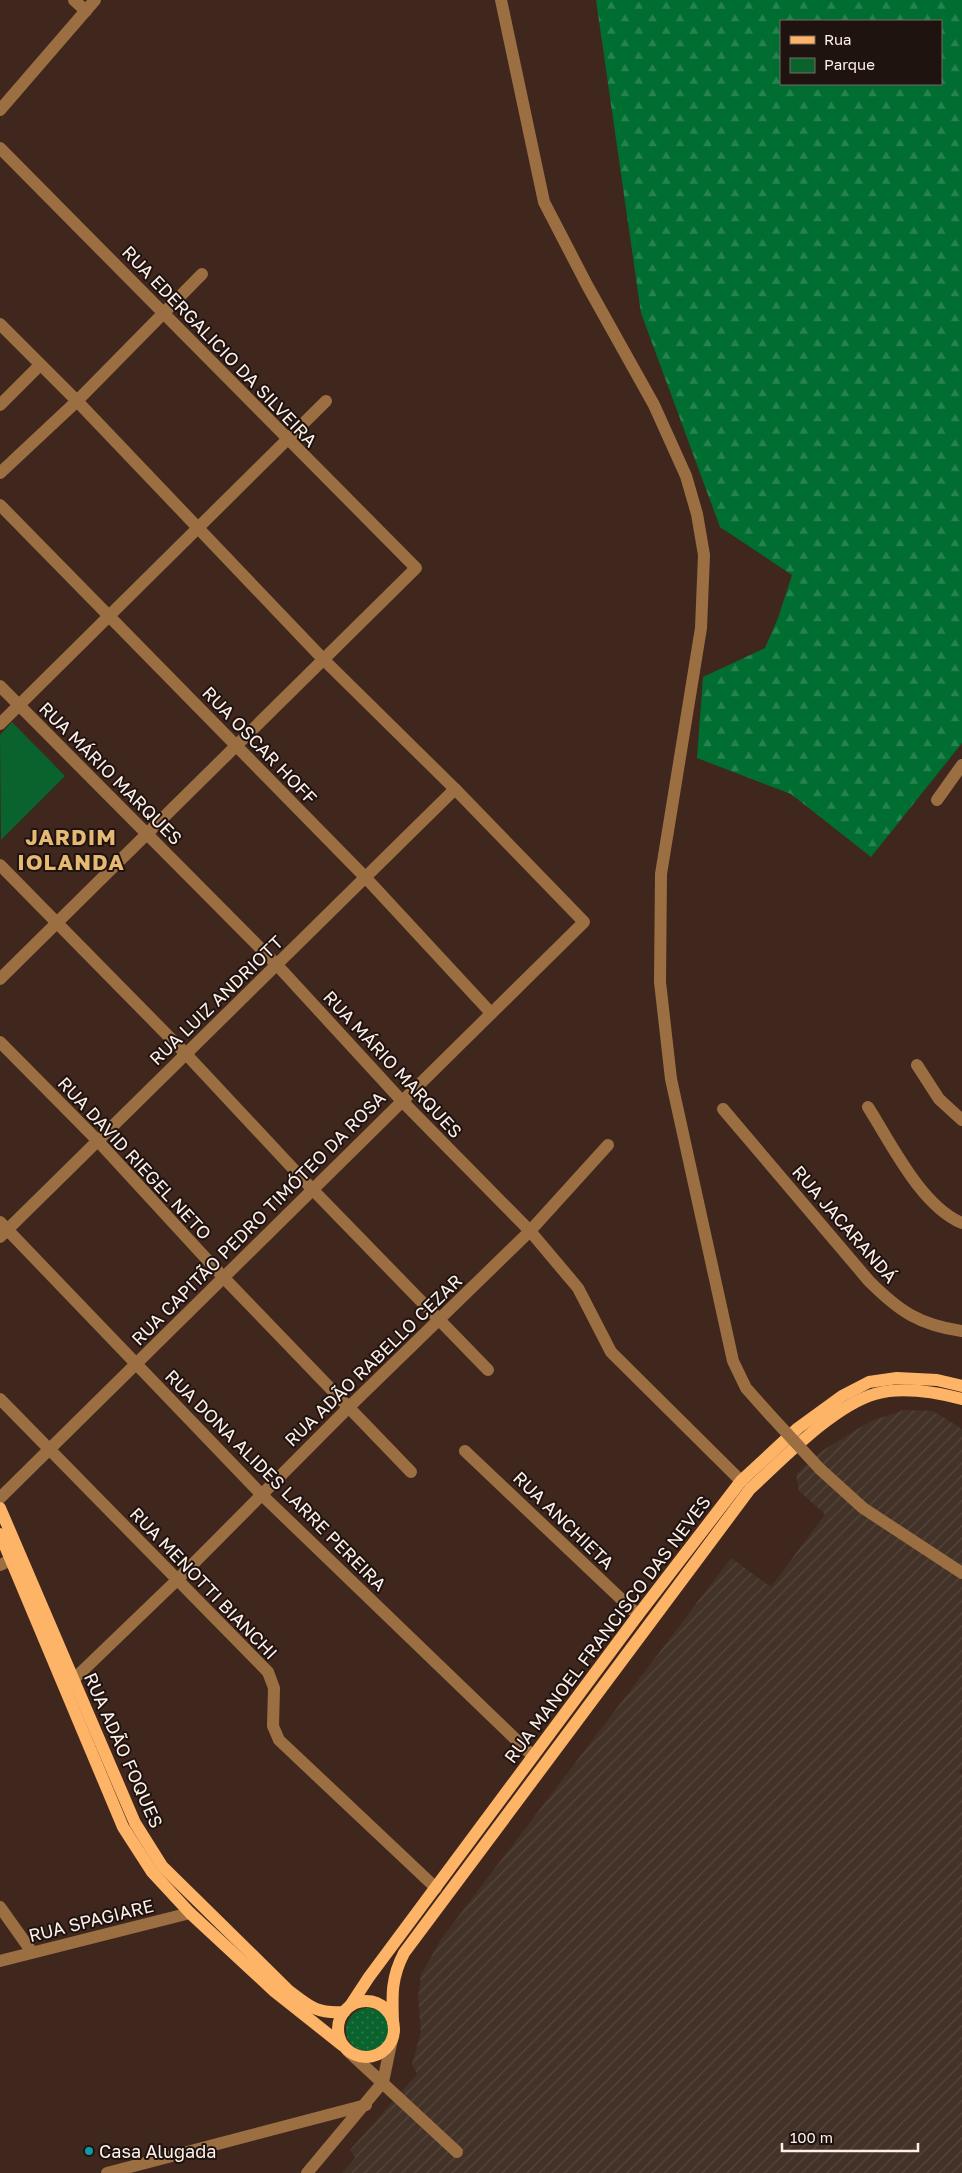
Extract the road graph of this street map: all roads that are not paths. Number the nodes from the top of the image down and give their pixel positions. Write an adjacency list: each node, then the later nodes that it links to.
1 (74, 0): 4 (street)
2 (95, 0): 4 (street)
3 (502, 0): 65 (street, bridge)
4 (86, 11): 5 (street)
5 (0, 110)
6 (0, 148): 8 (street, RUA EDERGALICIO DA SILVEIRA)
7 (202, 274): 8 (street)
8 (163, 312): 11 (street); 14 (street, RUA EDERGALICIO DA SILVEIRA)
9 (1, 326): 10 (street)
10 (40, 365): 11 (street); 13 (street)
11 (77, 401): 15 (street); 17 (street)
12 (326, 401): 14 (street)
13 (0, 405)
14 (286, 439): 17 (street); 19 (street, RUA EDERGALICIO DA SILVEIRA)
15 (0, 473)
16 (0, 505): 18 (street, RUA OSCAR HOFF)
17 (198, 528): 18 (street); 19 (street)
18 (110, 617): 21 (street); 23 (street, RUA OSCAR HOFF)
19 (323, 659): 23 (street); 25 (street)
20 (0, 686): 21 (street, RUA MÁRIO MARQUES)
21 (19, 705): 22 (street); 27 (street, RUA MÁRIO MARQUES)
22 (0, 724)
23 (236, 746): 27 (street); 29 (street, RUA OSCAR HOFF)
24 (962, 764): 26 (street)
25 (455, 789): 29 (street, RUA LUIZ ANDRIOTT); 33 (street, RUA CAPITÃO PEDRO TIMÓTEO DA ROSA)
26 (937, 800)
27 (147, 834): 30 (street); 31 (street, RUA MÁRIO MARQUES)
28 (0, 865): 30 (street)
29 (366, 878): 31 (street, RUA LUIZ ANDRIOTT); 33 (street, RUA OSCAR HOFF)
30 (56, 924): 32 (street); 35 (street)
31 (277, 965): 35 (street, RUA LUIZ ANDRIOTT); 37 (street, RUA MÁRIO MARQUES)
32 (0, 978)
33 (491, 1013): 37 (street, RUA CAPITÃO PEDRO TIMÓTEO DA ROSA)
34 (0, 1042): 41 (street, RUA DAVID RIEGEL NETO)
35 (186, 1054): 41 (street, RUA LUIZ ANDRIOTT); 43 (street)
36 (917, 1065): 40 (street)
37 (401, 1100): 43 (street, RUA CAPITÃO PEDRO TIMÓTEO DA ROSA); 46 (street, RUA MÁRIO MARQUES)
38 (868, 1107): 44 (street)
39 (723, 1109): 49 (street, RUA JACARANDÁ)
40 (962, 1120)
41 (97, 1140): 45 (street, RUA LUIZ ANDRIOTT); 47 (street, RUA DAVID RIEGEL NETO)
42 (608, 1145): 46 (street, RUA ADÃO RABELLO CEZAR)
43 (314, 1190): 47 (street, RUA CAPITÃO PEDRO TIMÓTEO DA ROSA); 48 (street)
44 (962, 1223)
45 (2, 1229): 50 (street, RUA DONA ALIDES LARRE PEREIRA)
46 (530, 1231): 48 (street, RUA ADÃO RABELLO CEZAR); 59 (street, RUA MÁRIO MARQUES)
47 (224, 1278): 50 (street, RUA CAPITÃO PEDRO TIMÓTEO DA ROSA); 55 (street, RUA DAVID RIEGEL NETO)
48 (438, 1319): 51 (street); 55 (street, RUA ADÃO RABELLO CEZAR)
49 (962, 1331)
50 (136, 1364): 56 (street, RUA CAPITÃO PEDRO TIMÓTEO DA ROSA); 60 (street, RUA DONA ALIDES LARRE PEREIRA)
51 (488, 1370)
52 (962, 1386): 59 (main road, RUA MANOEL FRANCISCO DAS NEVES)
53 (0, 1399): 56 (street, RUA MENOTTI BIANCHI)
54 (962, 1399): 76 (main road, RUA MANOEL FRANCISCO DAS NEVES)
55 (349, 1406): 58 (street, RUA DAVID RIEGEL NETO); 60 (street, RUA ADÃO RABELLO CEZAR)
56 (49, 1451): 61 (street, RUA CAPITÃO PEDRO TIMÓTEO DA ROSA); 66 (street, RUA MENOTTI BIANCHI)
57 (465, 1451): 67 (street, RUA ANCHIETA)
58 (411, 1472)
59 (741, 1480): 67 (main road, RUA MANOEL FRANCISCO DAS NEVES)
60 (261, 1494): 66 (street, RUA ADÃO RABELLO CEZAR); 69 (street, RUA DONA ALIDES LARRE PEREIRA)
61 (0, 1498)
62 (0, 1508): 68 (main road, RUA ADÃO FOQUES)
63 (0, 1534): 64 (main road, RUA ADÃO FOQUES)
64 (5, 1562): 72 (main road, RUA ADÃO FOQUES)
65 (962, 1573)
66 (177, 1580): 68 (street, RUA ADÃO RABELLO CEZAR); 70 (street, RUA MENOTTI BIANCHI)
67 (638, 1615): 69 (main road, RUA MANOEL FRANCISCO DAS NEVES)
68 (73, 1680): 75 (main road, RUA ADÃO FOQUES)
69 (533, 1756): 70 (main road, RUA MANOEL FRANCISCO DAS NEVES)
70 (436, 1888): 75 (main road, RUA MANOEL FRANCISCO DAS NEVES)
71 (0, 1907): 73 (street)
72 (190, 1913): 73 (street, RUA SPAGIARE); 78 (main road, RUA ADÃO FOQUES)
73 (32, 1952): 74 (street, RUA SPAGIARE)
74 (0, 1961)
75 (347, 2009): 76 (main road); 78 (main road)
76 (393, 2022): 77 (main road)
77 (392, 2039): 78 (main road); 79 (street)
78 (345, 2048): 79 (street, RUA ADÃO FOQUES)
79 (383, 2082): 80 (street); 81 (street, RUA ADÃO FOQUES)
80 (366, 2105): 82 (street); 83 (street)
81 (457, 2152)
82 (107, 2173)
83 (307, 2173)

